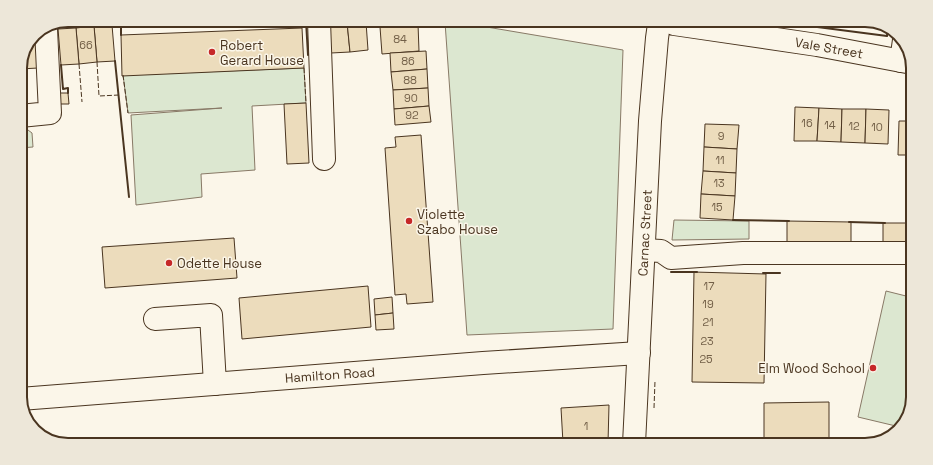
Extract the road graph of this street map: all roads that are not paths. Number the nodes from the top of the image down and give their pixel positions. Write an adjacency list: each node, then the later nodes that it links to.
1 (319, 27): 7 (street)
2 (659, 27): 8 (street, Carnac Street)
3 (706, 27): 5 (street, Vale Street)
4 (46, 33): 6 (street)
5 (904, 55)
6 (27, 115)
7 (324, 159)
8 (644, 250): 9 (street); 11 (street, Carnac Street)
9 (906, 253)
10 (154, 319): 12 (street)
11 (639, 353): 12 (street, Hamilton Road); 14 (street, Carnac Street)
12 (215, 384): 13 (street, Hamilton Road)
13 (27, 398)
14 (634, 438)

